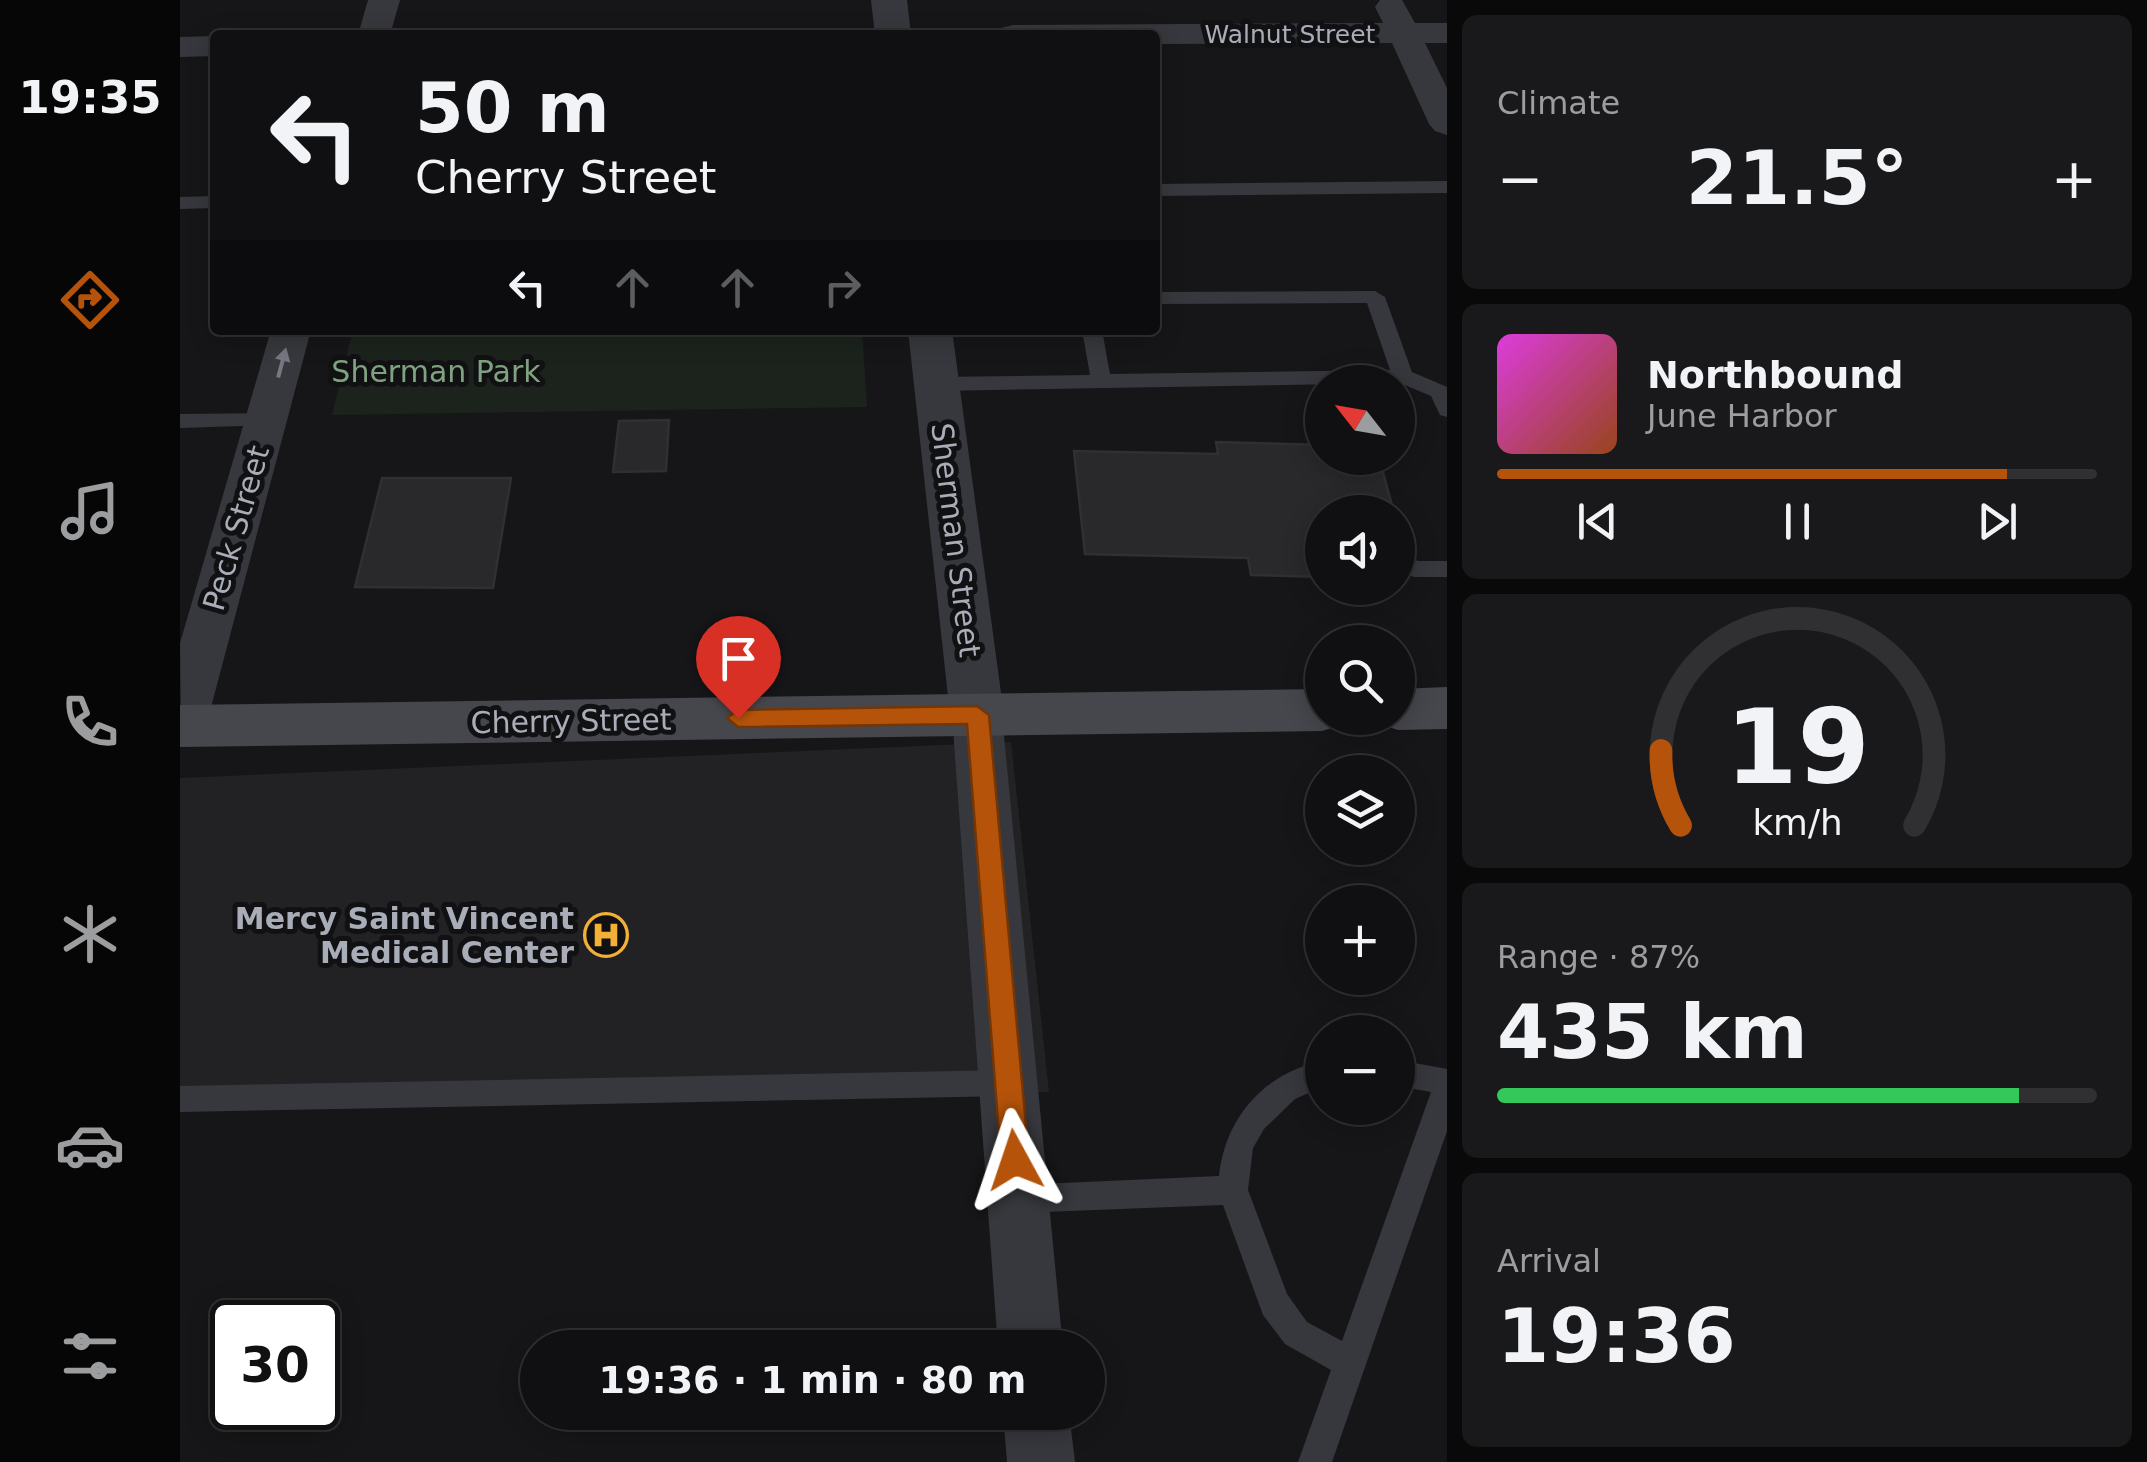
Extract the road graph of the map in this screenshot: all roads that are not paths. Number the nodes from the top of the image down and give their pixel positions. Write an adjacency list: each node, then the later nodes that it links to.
1 (384, 0): 4 (street)
2 (890, 0): 5 (street)
3 (1388, 0): 7 (street)
4 (375, 30)
5 (893, 30)
6 (1447, 33): 7 (street, Walnut Street)
7 (1404, 34): 8 (street, Walnut Street); 11 (street)
8 (1160, 35)
9 (210, 46): 10 (street)
10 (180, 47)
11 (1447, 124)
12 (1447, 187): 13 (lane)
13 (1160, 190)
14 (180, 202): 15 (lane)
15 (210, 202)
16 (1160, 298): 20 (lane)
17 (291, 335): 26 (street, Peck Street, one-way to 17)
18 (931, 335): 24 (street, Sherman Street)
19 (1093, 335): 22 (lane)
20 (1399, 365)
21 (1305, 380): 22 (lane)
22 (1100, 381): 24 (lane)
23 (1415, 381): 25 (lane)
24 (936, 384): 31 (street, Sherman Street)
25 (1447, 410)
26 (266, 420): 27 (lane); 32 (street, Peck Street)
27 (180, 421)
28 (1415, 569): 29 (lane)
29 (1447, 569)
30 (1305, 710): 31 (main road, Cherry Street)
31 (977, 715): 32 (main road, Cherry Street); 35 (street, Sherman Street)
32 (180, 726)
33 (1305, 1076): 38 (lane)
34 (1415, 1078): 36 (lane)
35 (1008, 1082): 37 (lane); 39 (street, Sherman Street)
36 (1447, 1086): 41 (lane)
37 (180, 1099)
38 (1233, 1190): 39 (lane); 41 (lane)
39 (1018, 1199): 40 (street, Sherman Street)
40 (1029, 1330)
41 (1350, 1363): 44 (lane)
42 (1037, 1430): 43 (street)
43 (1040, 1462)
44 (1315, 1462)

